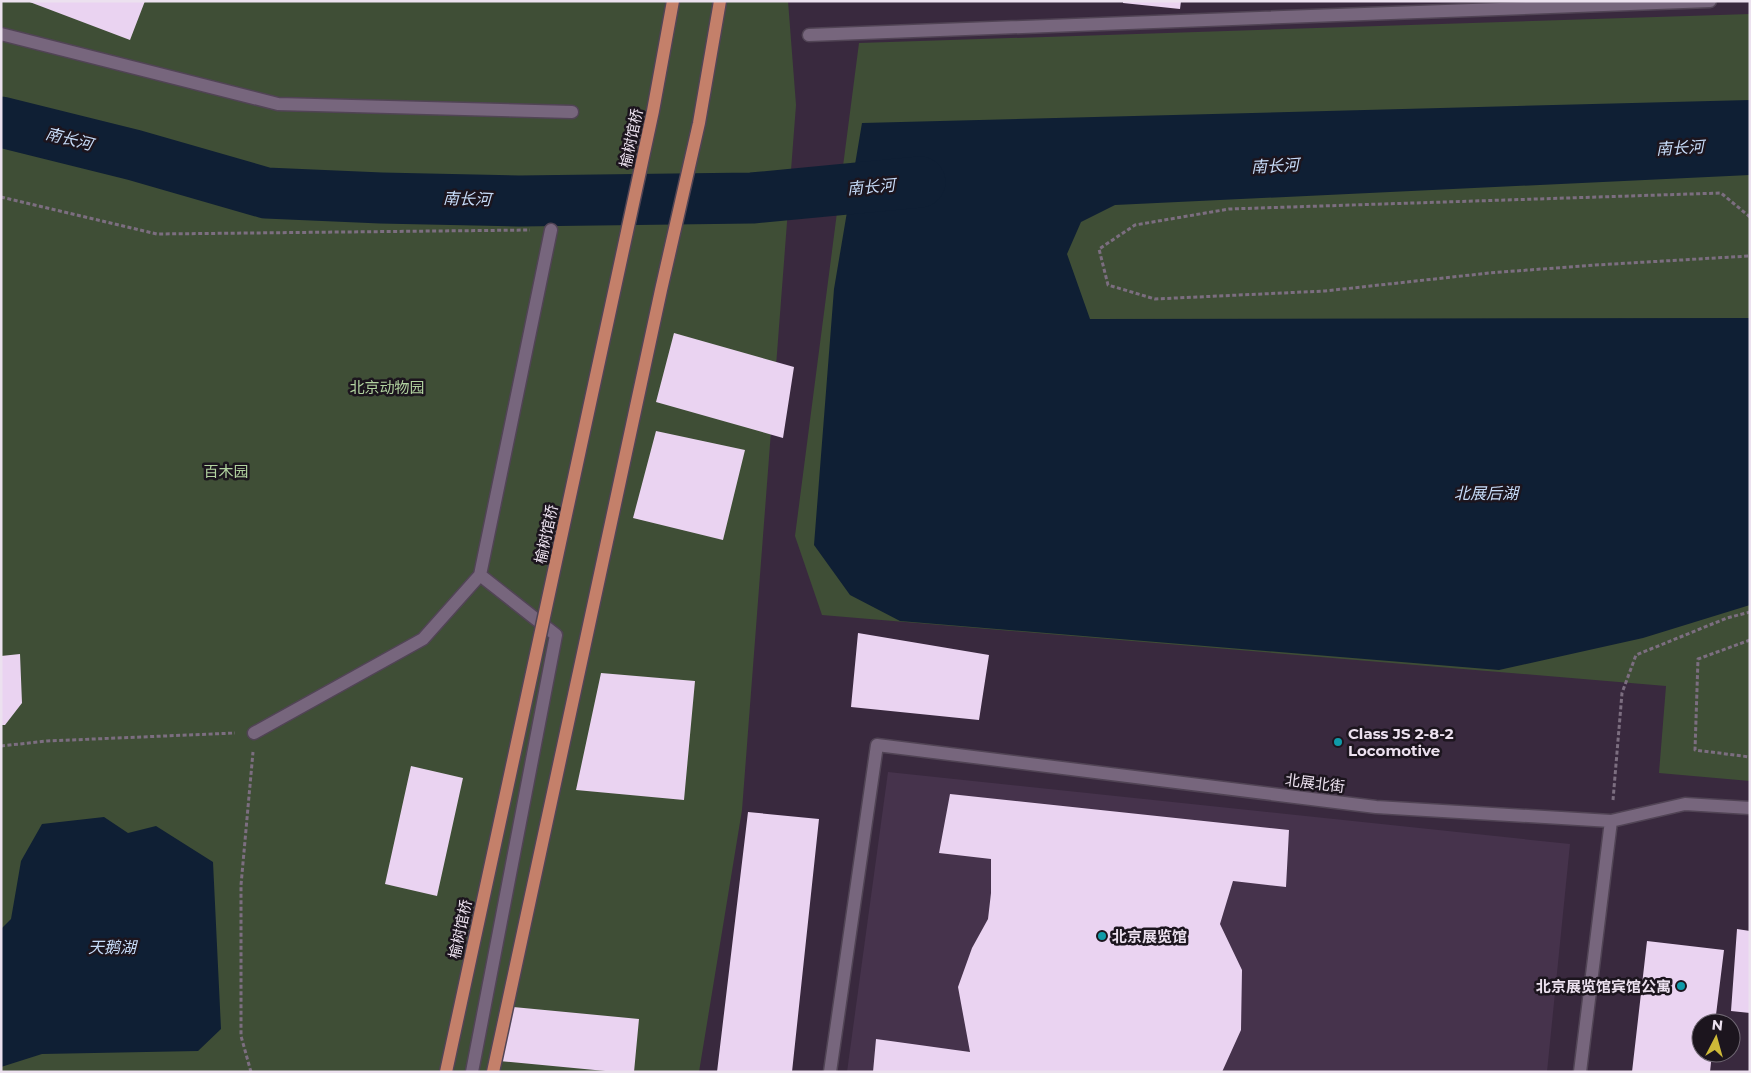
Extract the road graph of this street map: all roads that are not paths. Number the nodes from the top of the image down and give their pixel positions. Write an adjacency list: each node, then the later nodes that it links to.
1 (673, 1): 12 (main road, 榆树馆桥, bridge)
2 (720, 1): 14 (main road)
3 (1710, 1): 5 (street)
4 (1, 34): 6 (street)
5 (809, 35)
6 (572, 112)
7 (551, 230): 8 (street)
8 (480, 574): 9 (street); 13 (street)
9 (254, 733)
10 (1750, 808): 11 (street, 北展北街)
11 (1611, 820): 15 (street, 北展北街); 16 (street)
12 (446, 1072)
13 (472, 1072)
14 (493, 1072)
15 (830, 1072)
16 (1580, 1072)

